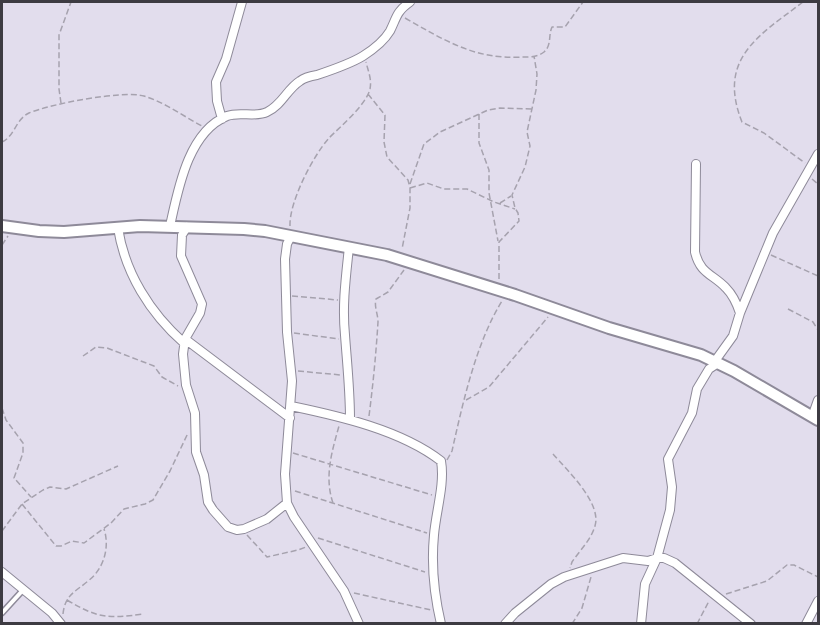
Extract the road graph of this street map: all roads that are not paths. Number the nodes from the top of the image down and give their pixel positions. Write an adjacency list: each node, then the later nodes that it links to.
1 (242, 2): 3 (street)
2 (410, 2): 3 (street)
3 (222, 118): 7 (street)
4 (819, 154): 12 (street)
5 (696, 164): 12 (street)
6 (2, 226): 9 (street)
7 (170, 226): 8 (street); 9 (street)
8 (187, 226): 10 (street); 13 (street)
9 (118, 228): 13 (street)
10 (291, 236): 11 (street); 16 (street)
11 (349, 247): 14 (street); 18 (street)
12 (740, 313): 14 (street)
13 (185, 341): 17 (street); 20 (street)
14 (716, 362): 19 (street); 21 (street)
15 (819, 400): 19 (street)
16 (291, 406): 17 (street); 18 (street)
17 (290, 418): 20 (street)
18 (345, 418): 28 (street)
19 (815, 418)
20 (287, 503): 27 (street)
21 (657, 558): 29 (street); 30 (street); 31 (street)
22 (2, 572): 23 (street)
23 (23, 590): 25 (lane); 26 (street)
24 (819, 600): 32 (street)
25 (2, 613)
26 (62, 620)
27 (359, 624)
28 (441, 624)
29 (505, 624)
30 (641, 624)
31 (751, 624)
32 (806, 624)

